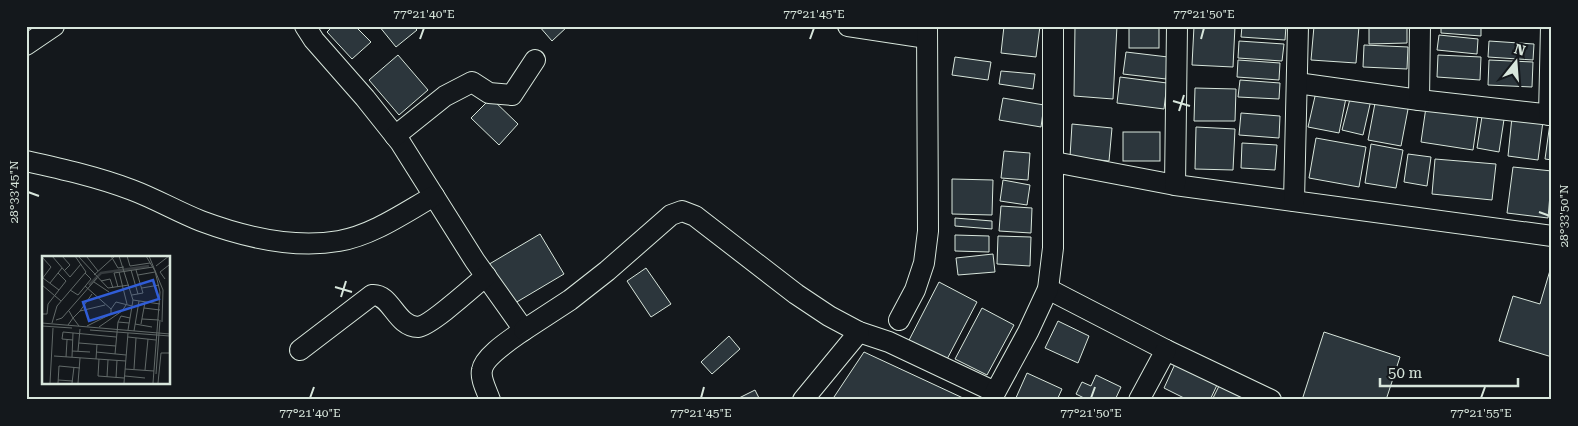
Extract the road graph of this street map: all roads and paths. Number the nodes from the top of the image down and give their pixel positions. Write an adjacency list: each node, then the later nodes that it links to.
1 (54, 26): 10 (street)
2 (305, 26): 15 (street)
3 (848, 26): 9 (street)
4 (1053, 26): 17 (street)
5 (1177, 26): 18 (street)
6 (1298, 26): 12 (street)
7 (1420, 26): 13 (street)
8 (1551, 26): 14 (street)
9 (927, 32): 24 (street)
10 (26, 45)
11 (535, 60): 15 (street)
12 (1296, 83): 13 (street); 20 (street)
13 (1419, 100): 14 (street)
14 (1550, 115)
15 (395, 136): 19 (street)
16 (26, 161): 19 (street)
17 (1054, 162): 18 (street); 23 (street)
18 (1175, 185): 20 (street)
19 (434, 196): 22 (street)
20 (1294, 201): 21 (street)
21 (1552, 236)
22 (486, 276): 25 (street); 27 (street)
23 (1048, 289): 28 (street); 29 (street)
24 (899, 320)
25 (524, 330): 26 (street); 30 (street)
26 (859, 332): 29 (street); 31 (street)
27 (300, 350)
28 (1166, 350): 32 (street); 33 (street)
29 (993, 396)
30 (490, 400)
31 (803, 400)
32 (1139, 400)
33 (1271, 400)

